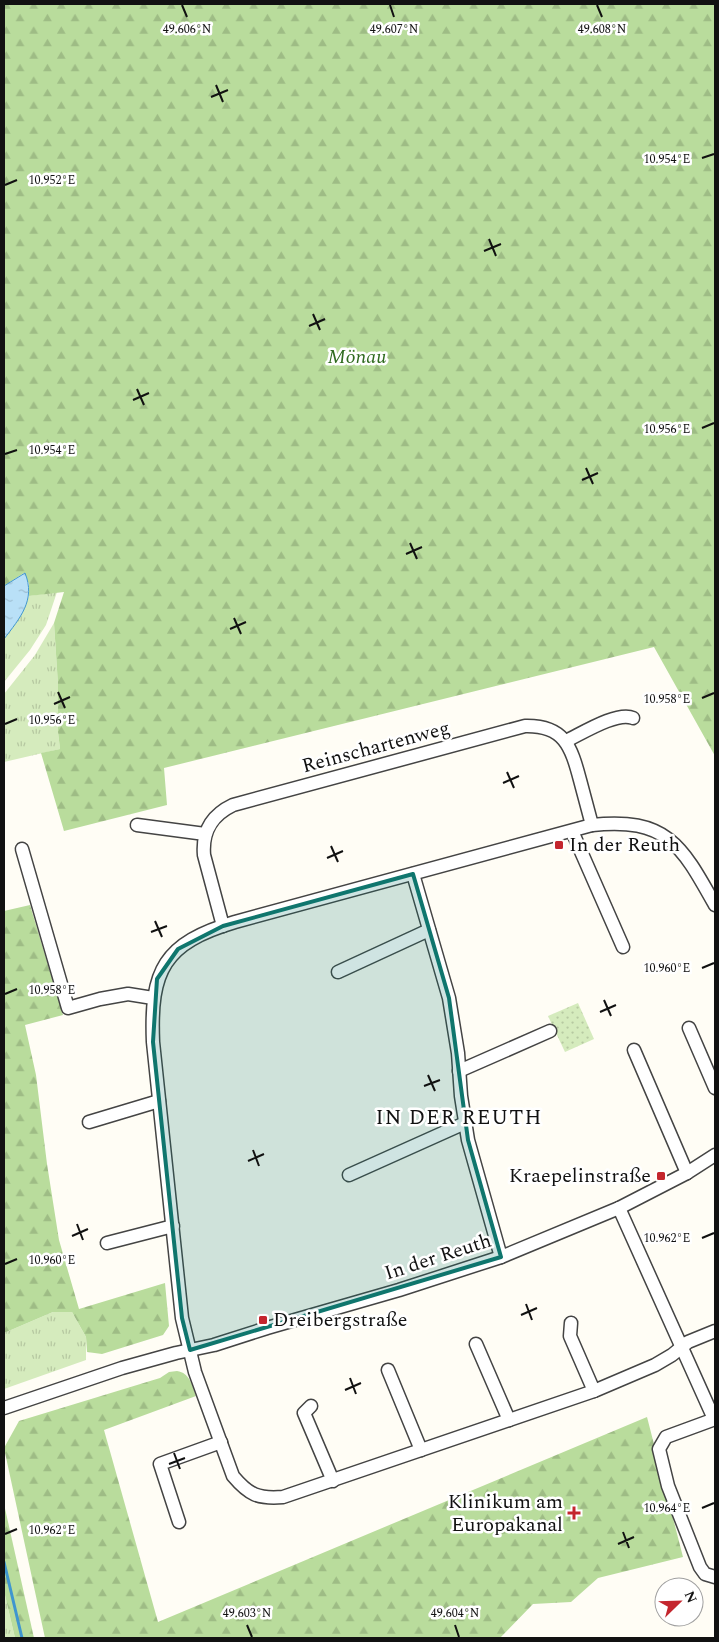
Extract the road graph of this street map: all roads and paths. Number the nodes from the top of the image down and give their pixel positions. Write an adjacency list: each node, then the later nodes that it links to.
1 (633, 718): 2 (street)
2 (566, 741): 4 (street); 6 (street, Reinschartenweg)
3 (137, 825): 6 (street)
4 (592, 825): 5 (street); 9 (street)
5 (572, 831): 8 (street); 12 (street)
6 (205, 834): 10 (street)
7 (22, 849): 14 (street)
8 (412, 874): 10 (street); 11 (street)
9 (715, 906)
10 (223, 926): 14 (street)
11 (429, 930): 13 (street); 18 (street)
12 (623, 947)
13 (338, 972)
14 (153, 998): 20 (street)
15 (689, 1028): 19 (street)
16 (550, 1031): 18 (street)
17 (634, 1050): 24 (street)
18 (459, 1071): 22 (street)
19 (715, 1088)
20 (159, 1102): 21 (street); 27 (street)
21 (89, 1122)
22 (465, 1123): 25 (street); 29 (street)
23 (715, 1155): 24 (street, In der Reuth)
24 (687, 1173): 26 (street, In der Reuth)
25 (349, 1175)
26 (619, 1208): 29 (street, In der Reuth); 33 (street)
27 (173, 1226): 28 (street); 34 (street)
28 (107, 1242)
29 (501, 1257): 34 (street, In der Reuth)
30 (571, 1324): 36 (street)
31 (715, 1332): 33 (street)
32 (476, 1344): 40 (street)
33 (681, 1347): 36 (street); 39 (street)
34 (190, 1350): 38 (street, In der Reuth); 41 (street)
35 (388, 1370): 42 (street)
36 (594, 1390): 40 (street)
37 (311, 1406): 43 (street)
38 (4, 1408)
39 (714, 1419): 45 (street)
40 (509, 1420): 42 (street)
41 (221, 1442): 43 (street); 44 (street)
42 (421, 1450): 43 (street)
43 (333, 1480)
44 (179, 1522)
45 (715, 1577)

